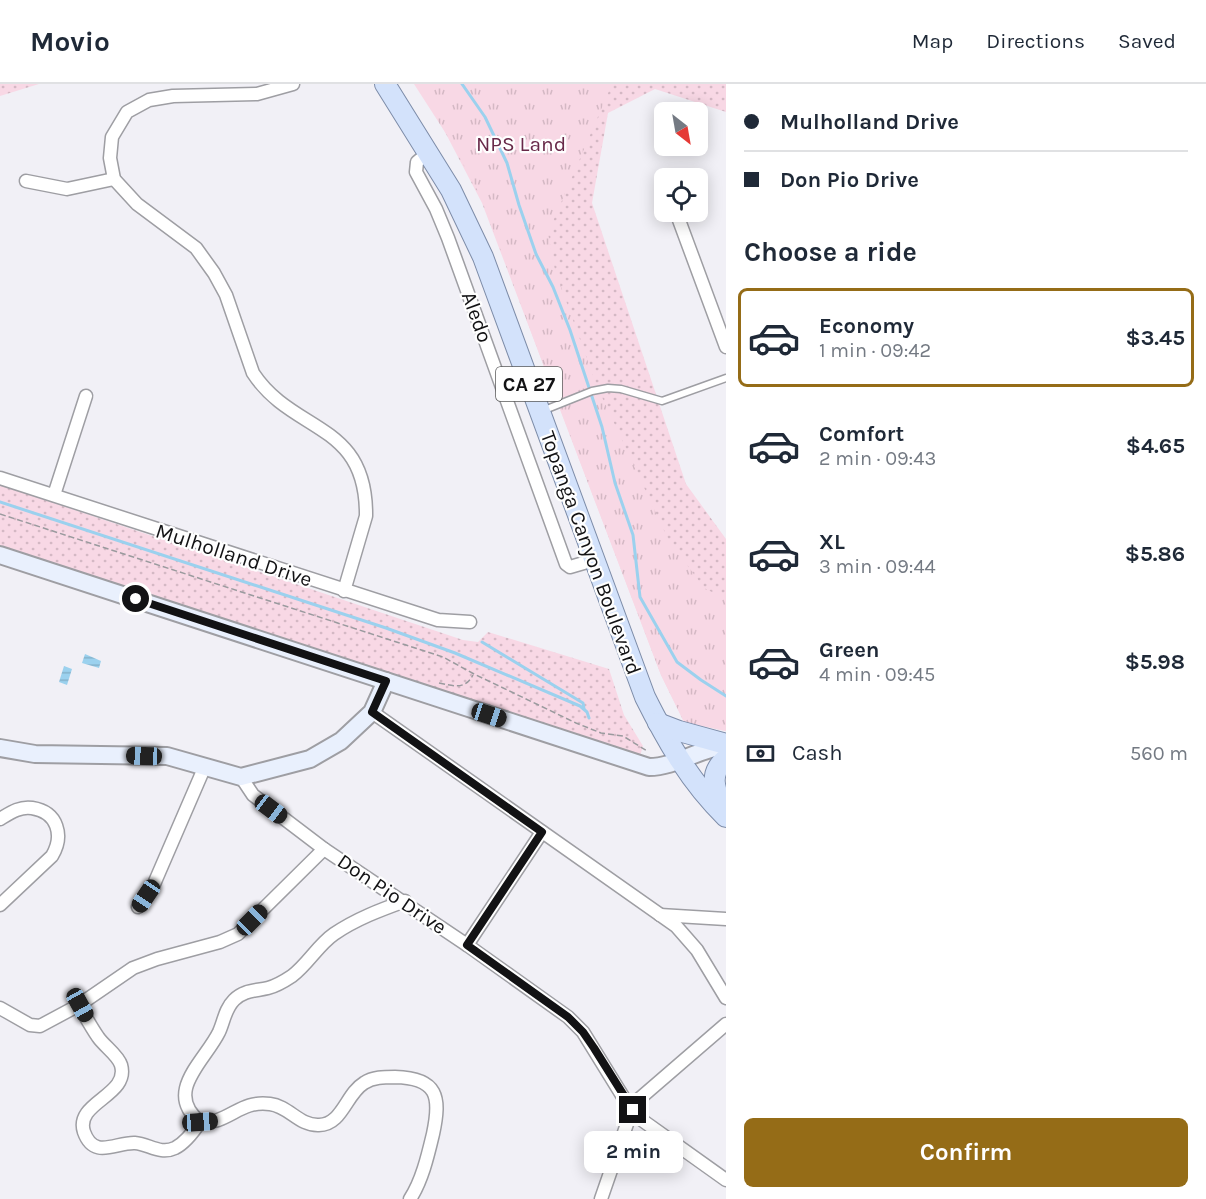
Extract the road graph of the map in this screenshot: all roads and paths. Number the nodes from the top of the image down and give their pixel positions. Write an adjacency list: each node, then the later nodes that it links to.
1 (293, 84): 4 (street)
2 (385, 84): 3 (main road, Topanga Canyon Boulevard / CA 27)
3 (429, 152): 10 (main road, Topanga Canyon Boulevard / CA 27); 15 (street, Aledo)
4 (114, 179): 5 (street); 16 (street)
5 (26, 181)
6 (680, 222): 7 (street)
7 (726, 347)
8 (726, 378): 10 (lane)
9 (86, 396): 12 (street)
10 (539, 412): 15 (main road, Topanga Canyon Boulevard / CA 27)
11 (0, 478): 12 (street, Mulholland Drive)
12 (54, 495): 16 (street, Mulholland Drive)
13 (0, 514): 18 (path)
14 (0, 555): 19 (main road)
15 (594, 560): 22 (main road, Topanga Canyon Boulevard / CA 27)
16 (344, 591): 17 (street, Mulholland Drive)
17 (470, 622)
18 (474, 674): 20 (path); 25 (path)
19 (386, 681): 20 (main road); 21 (main road)
20 (421, 693): 27 (main road)
21 (372, 712): 29 (main road); 33 (street)
22 (658, 723): 23 (main road); 27 (main road, Topanga Canyon Boulevard / CA 27)
23 (726, 745): 27 (main road)
24 (0, 748): 28 (main road)
25 (652, 755)
26 (726, 759): 30 (main road)
27 (679, 760): 31 (main road, Topanga Canyon Boulevard / CA 27)
28 (205, 766): 29 (main road); 37 (street)
29 (241, 777): 34 (street, Don Pio Drive)
30 (726, 812)
31 (726, 817)
32 (0, 819): 36 (street)
33 (542, 832): 38 (street); 40 (street)
34 (324, 849): 35 (street, Don Pio Drive); 42 (street)
35 (405, 902): 40 (street, Don Pio Drive); 46 (street)
36 (0, 905)
37 (138, 907)
38 (660, 915): 39 (street); 41 (street)
39 (726, 919)
40 (467, 945): 45 (street, Don Pio Drive)
41 (726, 998)
42 (80, 1005): 43 (street); 46 (street)
43 (0, 1008)
44 (726, 1024): 45 (street)
45 (633, 1110): 47 (street, Don Pio Drive); 49 (street)
46 (200, 1122): 48 (street)
47 (726, 1180)
48 (410, 1199)
49 (600, 1199)

